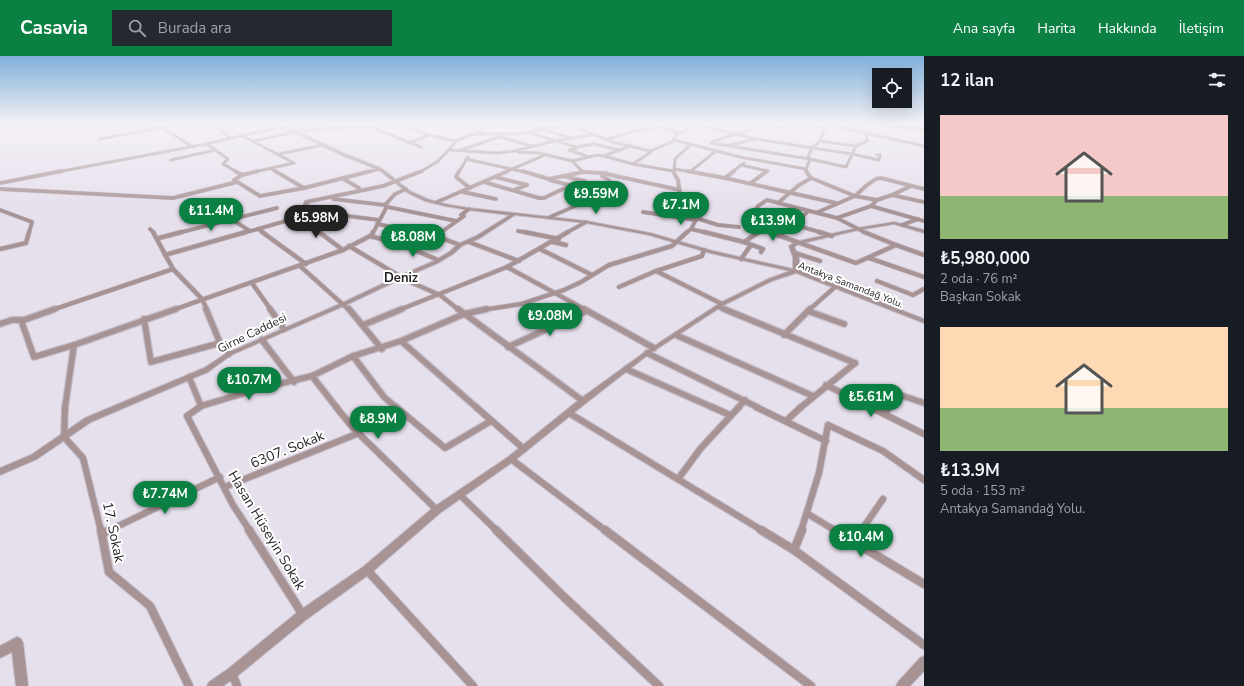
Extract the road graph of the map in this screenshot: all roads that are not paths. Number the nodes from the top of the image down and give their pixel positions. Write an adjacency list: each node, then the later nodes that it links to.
1 (164, 152): 51 (street)
2 (204, 152): 30 (street)
3 (218, 152): 42 (street)
4 (275, 152): 21 (street)
5 (286, 152): 21 (street)
6 (340, 152): 37 (street, Antakya Samandağ Yolu.)
7 (447, 152): 52 (street)
8 (472, 152): 28 (street)
9 (482, 152): 10 (street)
10 (502, 152)
11 (525, 152): 23 (street)
12 (576, 152): 26 (street)
13 (612, 152): 25 (street)
14 (650, 152): 32 (street)
15 (681, 152): 38 (street)
16 (714, 152): 39 (street)
17 (723, 152): 27 (street)
18 (768, 152): 29 (street)
19 (810, 152): 29 (street)
20 (841, 152): 22 (street)
21 (278, 154): 35 (street)
22 (852, 154): 24 (street); 29 (street)
23 (545, 155): 31 (street); 34 (street)
24 (877, 155)
25 (604, 156): 26 (street); 32 (street)
26 (589, 157): 31 (street)
27 (749, 158): 33 (street); 36 (street)
28 (466, 159): 34 (street); 60 (street)
29 (810, 159): 36 (street)
30 (171, 160)
31 (572, 161): 40 (street)
32 (633, 164): 38 (street)
33 (741, 165): 46 (street); 53 (street)
34 (514, 168): 44 (street); 48 (street)
35 (271, 169): 42 (street); 58 (street)
36 (806, 169): 47 (street)
37 (380, 170): 45 (street); 52 (street, Antakya Samandağ Yolu.)
38 (674, 170): 39 (street); 64 (street)
39 (691, 171): 46 (street)
40 (583, 172): 41 (street); 43 (street)
41 (606, 173): 64 (street); 66 (street)
42 (242, 175): 49 (street)
43 (563, 176): 48 (street); 55 (street)
44 (495, 177): 50 (street); 63 (street)
45 (342, 178): 58 (street); 59 (street)
46 (725, 178): 53 (street)
47 (811, 178): 67 (street); 69 (street)
48 (550, 179): 54 (street)
49 (237, 182): 58 (street); 70 (street)
50 (483, 182): 60 (street); 63 (street)
51 (0, 183)
52 (398, 183): 61 (street, Antakya Samandağ Yolu.); 71 (street)
53 (751, 183): 67 (street)
54 (569, 186): 55 (street); 63 (street)
55 (576, 186): 66 (street)
56 (911, 186): 62 (street); 68 (street); 69 (street)
57 (0, 188): 70 (street)
58 (304, 188)
59 (360, 188)
60 (470, 188): 65 (street)
61 (406, 189): 75 (street, Antakya Samandağ Yolu.); 79 (street)
62 (924, 189)
63 (514, 190)
64 (680, 190): 93 (street)
65 (462, 192): 72 (street); 75 (street)
66 (596, 192): 90 (street)
67 (792, 192): 76 (street); 78 (street)
68 (892, 195): 74 (street); 77 (street)
69 (855, 196): 74 (street); 78 (street)
70 (173, 198): 73 (street)
71 (328, 198): 79 (street); 85 (street)
72 (496, 199)
73 (182, 200)
74 (877, 200): 80 (street)
75 (437, 202): 82 (street, Antakya Samandağ Yolu.)
76 (778, 202): 84 (street); 106 (street)
77 (924, 202)
78 (836, 203): 87 (street)
79 (385, 205): 96 (street); 97 (street)
80 (870, 206): 91 (street); 94 (street)
81 (277, 208): 92 (street)
82 (469, 209): 88 (street, Antakya Samandağ Yolu.); 96 (street)
83 (0, 210): 126 (street)
84 (808, 211): 87 (street); 99 (street)
85 (317, 212): 89 (street); 97 (street)
86 (643, 212): 93 (street)
87 (818, 212): 91 (street)
88 (514, 214): 90 (street, Antakya Samandağ Yolu.); 117 (street, Girne Caddesi)
89 (298, 217): 104 (street); 128 (street)
90 (550, 217): 98 (street, Antakya Samandağ Yolu.)
91 (837, 218): 102 (street)
92 (230, 219): 107 (street); 114 (street)
93 (696, 219): 101 (street); 105 (street)
94 (918, 219): 95 (street); 100 (street)
95 (924, 220)
96 (456, 221): 111 (street)
97 (378, 222): 110 (street); 111 (street)
98 (586, 222): 115 (street); 116 (street, Antakya Samandağ Yolu.)
99 (795, 225): 112 (street); 113 (street)
100 (902, 225): 102 (street); 109 (street)
101 (739, 226)
102 (858, 228): 113 (street); 124 (street)
103 (150, 229): 114 (street)
104 (258, 229): 107 (street); 139 (street)
105 (691, 229): 116 (street); 119 (street)
106 (763, 230): 112 (street); 119 (street)
107 (250, 231): 132 (street)
108 (518, 231): 115 (street)
109 (924, 232)
110 (370, 236): 125 (street); 136 (street)
111 (436, 236): 121 (street)
112 (778, 236): 120 (street)
113 (832, 236): 120 (street)
114 (158, 238): 132 (street)
115 (559, 239): 118 (street)
116 (679, 241): 129 (street, Antakya Samandağ Yolu.); 145 (street)
117 (469, 242): 121 (street, Girne Caddesi); 137 (street)
118 (553, 242): 122 (street); 127 (street)
119 (744, 242): 123 (street)
120 (797, 243): 131 (street); 134 (street)
121 (460, 245): 136 (street, Girne Caddesi)
122 (566, 245)
123 (751, 245): 130 (street); 135 (street)
124 (896, 245): 133 (street); 134 (street)
125 (349, 246): 128 (street); 146 (street)
126 (0, 249)
127 (540, 249): 137 (street); 145 (street)
128 (343, 250): 139 (street)
129 (704, 250): 135 (street, Antakya Samandağ Yolu.); 143 (street)
130 (761, 252)
131 (795, 253): 138 (street); 144 (street)
132 (165, 255): 142 (street)
133 (924, 255)
134 (869, 258): 147 (street)
135 (741, 259): 144 (street, Antakya Samandağ Yolu.)
136 (438, 260): 146 (street, Girne Caddesi)
137 (519, 261): 141 (street)
138 (820, 261)
139 (306, 264): 140 (street)
140 (300, 266): 149 (street); 156 (street)
141 (507, 267): 153 (street); 154 (street)
142 (173, 269): 155 (street); 161 (street)
143 (656, 271): 150 (street); 157 (street)
144 (796, 271): 151 (street, Antakya Samandağ Yolu.); 157 (street)
145 (592, 274): 153 (street)
146 (401, 276): 154 (street); 156 (street, Girne Caddesi)
147 (924, 277)
148 (877, 281): 152 (street)
149 (252, 283): 155 (street); 167 (street)
150 (619, 287)
151 (835, 287): 159 (street); 163 (street, Antakya Samandağ Yolu.)
152 (923, 290)
153 (554, 293): 158 (street); 160 (street)
154 (440, 295): 160 (street); 166 (street)
155 (202, 299): 162 (street); 172 (street)
156 (344, 304): 166 (street); 167 (street, Girne Caddesi)
157 (720, 306): 168 (street); 169 (street)
158 (586, 311): 174 (street); 176 (street)
159 (808, 311): 165 (street); 169 (street)
160 (464, 314): 171 (street); 174 (street)
161 (24, 320): 164 (street); 173 (street)
162 (144, 320): 172 (street); 173 (street)
163 (924, 321)
164 (0, 324)
165 (844, 324)
166 (363, 325): 175 (street)
167 (284, 329): 170 (street, Girne Caddesi)
168 (676, 335): 176 (street); 184 (street)
169 (784, 336): 183 (street)
170 (262, 340): 177 (street, Girne Caddesi); 182 (street)
171 (401, 341): 175 (street); 192 (street)
172 (220, 343): 177 (street)
173 (74, 345): 196 (street)
174 (508, 347): 186 (street)
175 (382, 349): 178 (street)
176 (650, 350): 179 (street); 185 (street)
177 (229, 354): 181 (street, Girne Caddesi)
178 (353, 356): 180 (street); 192 (street)
179 (626, 369): 186 (street); 191 (street)
180 (312, 376): 182 (street); 194 (street)
181 (189, 377): 188 (street); 196 (street, Girne Caddesi)
182 (294, 382): 188 (street)
183 (826, 385): 184 (street); 190 (street)
184 (813, 396): 193 (street)
185 (745, 400): 191 (street); 193 (street)
186 (583, 401): 189 (street)
187 (924, 404): 190 (street)
188 (201, 406): 201 (street, Hasan Hüseyin Sokak)
189 (569, 413): 198 (street); 202 (street)
190 (884, 414): 195 (street)
191 (730, 415): 202 (street)
192 (491, 421): 198 (street)
193 (786, 421): 197 (street)
194 (359, 433): 204 (street, 6307. Sokak); 207 (street)
195 (924, 434)
196 (64, 437): 200 (street, Girne Caddesi); 209 (street, 17. Sokak)
197 (826, 441): 203 (street); 208 (street)
198 (524, 449): 199 (street)
199 (511, 459): 205 (street); 225 (street)
200 (0, 472)
201 (220, 478): 204 (street, Hasan Hüseyin Sokak); 209 (street)
202 (678, 479): 211 (street)
203 (924, 480)
204 (224, 487): 214 (street, Hasan Hüseyin Sokak)
205 (460, 495): 207 (street); 224 (street)
206 (884, 500): 210 (street)
207 (437, 510): 212 (street)
208 (808, 514): 210 (street); 211 (street)
209 (102, 534): 220 (street, 17. Sokak)
210 (854, 541): 213 (street)
211 (794, 550): 215 (street)
212 (367, 570): 214 (street); 223 (street)
213 (924, 584)
214 (303, 616): 218 (street)
215 (924, 645)
216 (0, 652): 219 (street)
217 (924, 662): 226 (street)
218 (232, 673): 221 (street); 222 (street)
219 (22, 686)
220 (189, 686)
221 (213, 686)
222 (237, 686)
223 (473, 686)
224 (659, 686)
225 (811, 686)
226 (902, 686)

